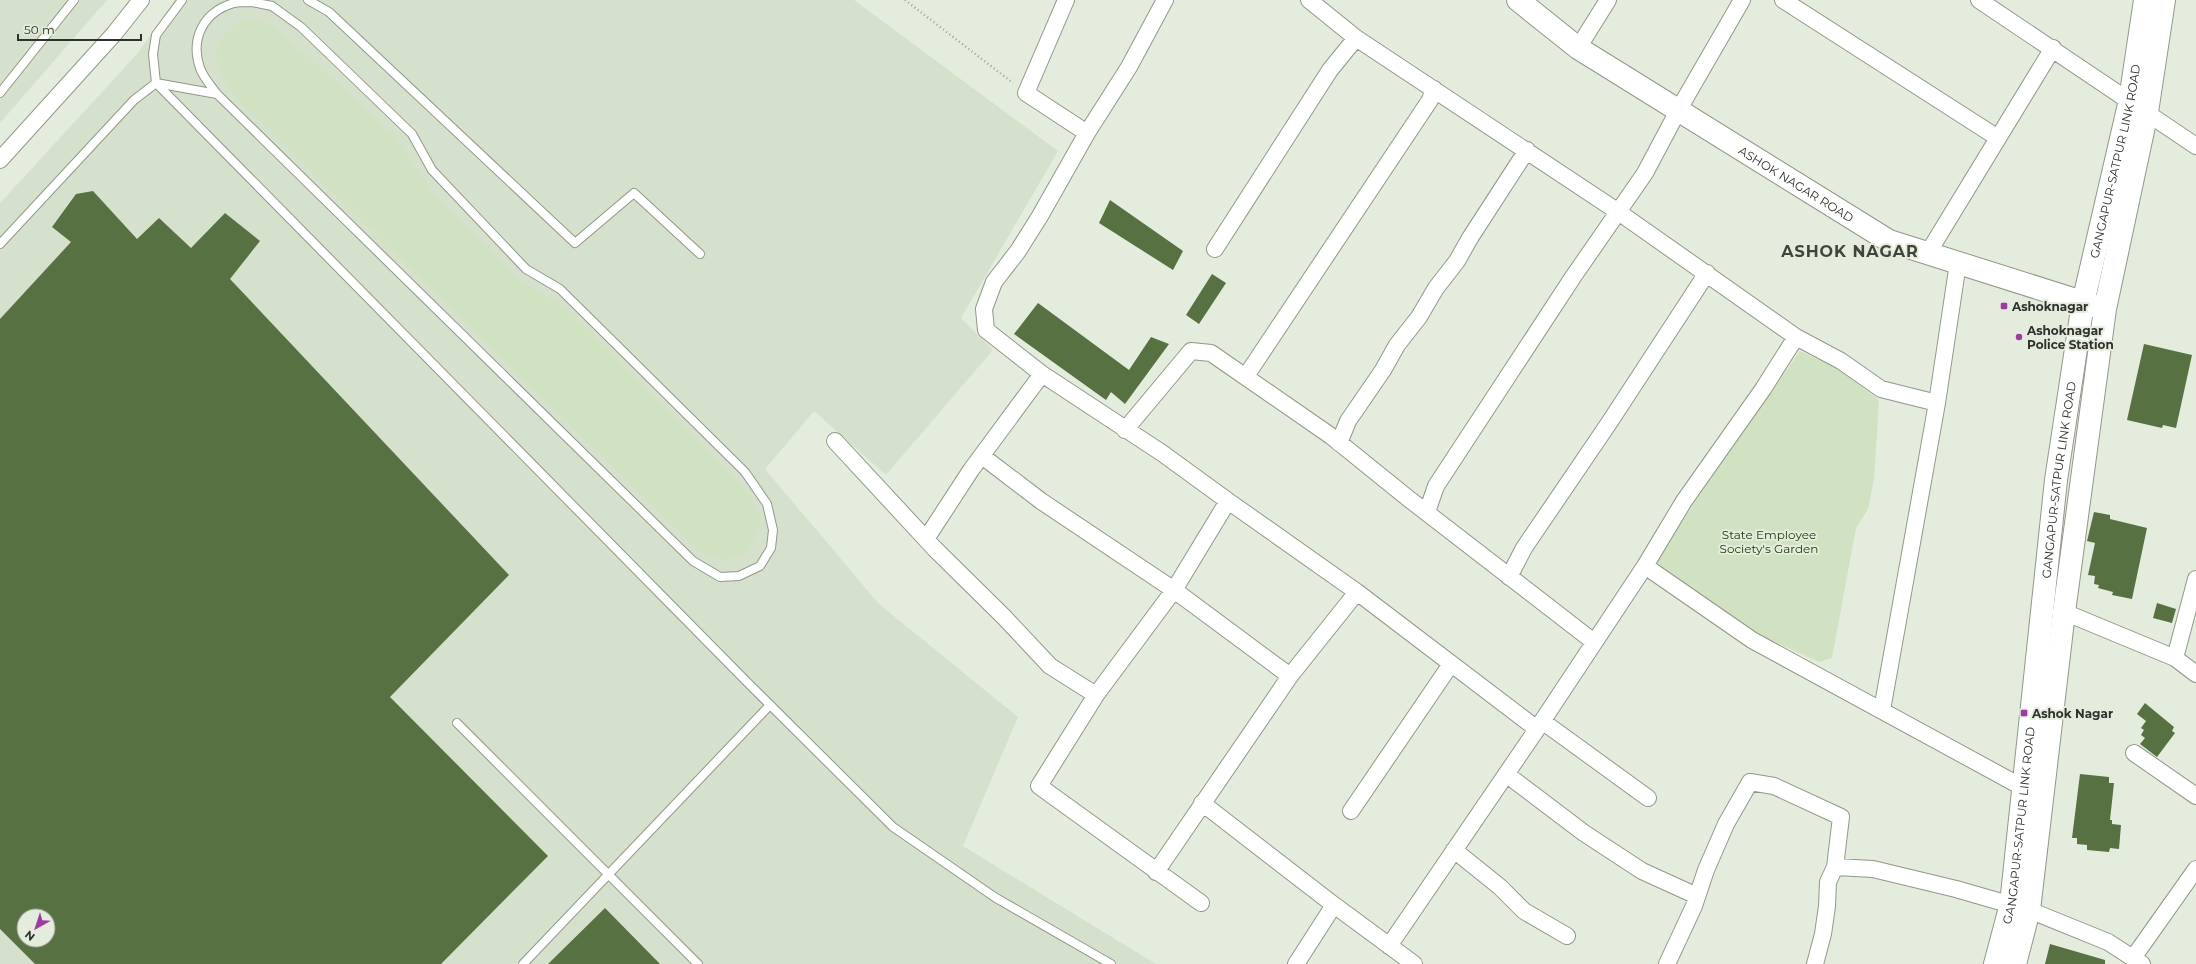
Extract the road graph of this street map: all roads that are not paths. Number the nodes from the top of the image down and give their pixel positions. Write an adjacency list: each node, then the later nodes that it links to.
1 (74, 0): 20 (lane)
2 (141, 0): 28 (street)
3 (182, 0): 18 (lane)
4 (308, 0): 33 (lane)
5 (1066, 0): 24 (street)
6 (1165, 0): 24 (street)
7 (1309, 0): 15 (street)
8 (1518, 0): 16 (main road, ASHOK NAGAR ROAD)
9 (1608, 0): 16 (street)
10 (1742, 0): 23 (street)
11 (1783, 0): 25 (street)
12 (1979, 0): 17 (street)
13 (2145, 0): 22 (main road, GANGAPUR-SATPUR LINK ROAD)
14 (2164, 0): 22 (main road, GANGAPUR-SATPUR LINK ROAD)
15 (1356, 38): 19 (street); 31 (street)
16 (1578, 48): 23 (main road, ASHOK NAGAR ROAD)
17 (2053, 48): 22 (street); 25 (street)
18 (156, 83): 21 (lane); 30 (lane); 61 (lane)
19 (1434, 89): 27 (street); 40 (street)
20 (0, 93)
21 (217, 94): 21 (lane)
22 (2138, 106): 26 (street); 36 (main road, GANGAPUR-SATPUR LINK ROAD); 37 (main road, GANGAPUR-SATPUR LINK ROAD)
23 (1679, 109): 29 (street); 32 (main road, ASHOK NAGAR ROAD)
24 (1087, 133): 39 (street)
25 (1998, 138): 32 (street)
26 (2196, 146)
27 (1527, 150): 29 (street); 44 (street)
28 (0, 160)
29 (1617, 211): 35 (street); 47 (street)
30 (0, 244)
31 (1215, 249)
32 (1928, 253): 34 (main road, ASHOK NAGAR ROAD)
33 (700, 254)
34 (1958, 263): 36 (main road, ASHOK NAGAR ROAD); 41 (street)
35 (1707, 273): 38 (street); 50 (street)
36 (2083, 303): 37 (main road, ASHOK NAGAR ROAD); 67 (main road, GANGAPUR-SATPUR LINK ROAD)
37 (2104, 309): 54 (main road, GANGAPUR-SATPUR LINK ROAD)
38 (1796, 337): 41 (street); 49 (street)
39 (1042, 374): 42 (street); 45 (street)
40 (1246, 376): 42 (street); 44 (street)
41 (1937, 402): 62 (street)
42 (1125, 430): 46 (street)
43 (835, 441): 48 (street)
44 (1339, 443): 47 (street)
45 (982, 456): 48 (street); 52 (street)
46 (1228, 501): 52 (street); 53 (street)
47 (1426, 512): 50 (street)
48 (926, 539): 60 (street)
49 (1645, 566): 55 (street); 62 (street)
50 (1509, 577): 55 (street)
51 (2196, 579): 56 (street)
52 (1174, 590): 59 (street); 60 (street)
53 (1357, 592): 57 (street); 59 (street)
54 (2064, 612): 56 (street); 67 (main road, GANGAPUR-SATPUR LINK ROAD)
55 (1594, 642): 64 (street)
56 (2175, 658): 58 (street)
57 (1451, 664): 64 (street); 71 (street)
58 (2196, 674)
59 (1290, 676): 70 (street)
60 (1096, 695): 75 (street)
61 (770, 705): 76 (lane); 86 (lane)
62 (1882, 710): 67 (street)
63 (457, 722): 76 (lane)
64 (1539, 725): 66 (street); 69 (street)
65 (2134, 752): 68 (street)
66 (1506, 774): 72 (street); 77 (street)
67 (2032, 793): 80 (main road, GANGAPUR-SATPUR LINK ROAD)
68 (2196, 796)
69 (1648, 798)
70 (1202, 803): 75 (street); 79 (street)
71 (1351, 811)
72 (1454, 850): 81 (street); 82 (street)
73 (1835, 867): 77 (street); 80 (street); 90 (street)
74 (2196, 869): 83 (street)
75 (1156, 872): 78 (street)
76 (610, 874): 84 (lane); 85 (lane)
77 (1697, 896): 89 (street)
78 (1201, 903)
79 (1334, 905): 82 (street); 87 (street)
80 (2020, 907): 83 (street); 91 (main road, GANGAPUR-SATPUR LINK ROAD); 92 (main road, GANGAPUR-SATPUR LINK ROAD)
81 (1567, 936)
82 (1389, 946): 88 (street)
83 (2138, 961)
84 (523, 964)
85 (698, 964)
86 (1111, 964)
87 (1296, 964)
88 (1414, 964)
89 (1667, 964)
90 (1815, 964)
91 (1995, 964)
92 (2015, 964)

